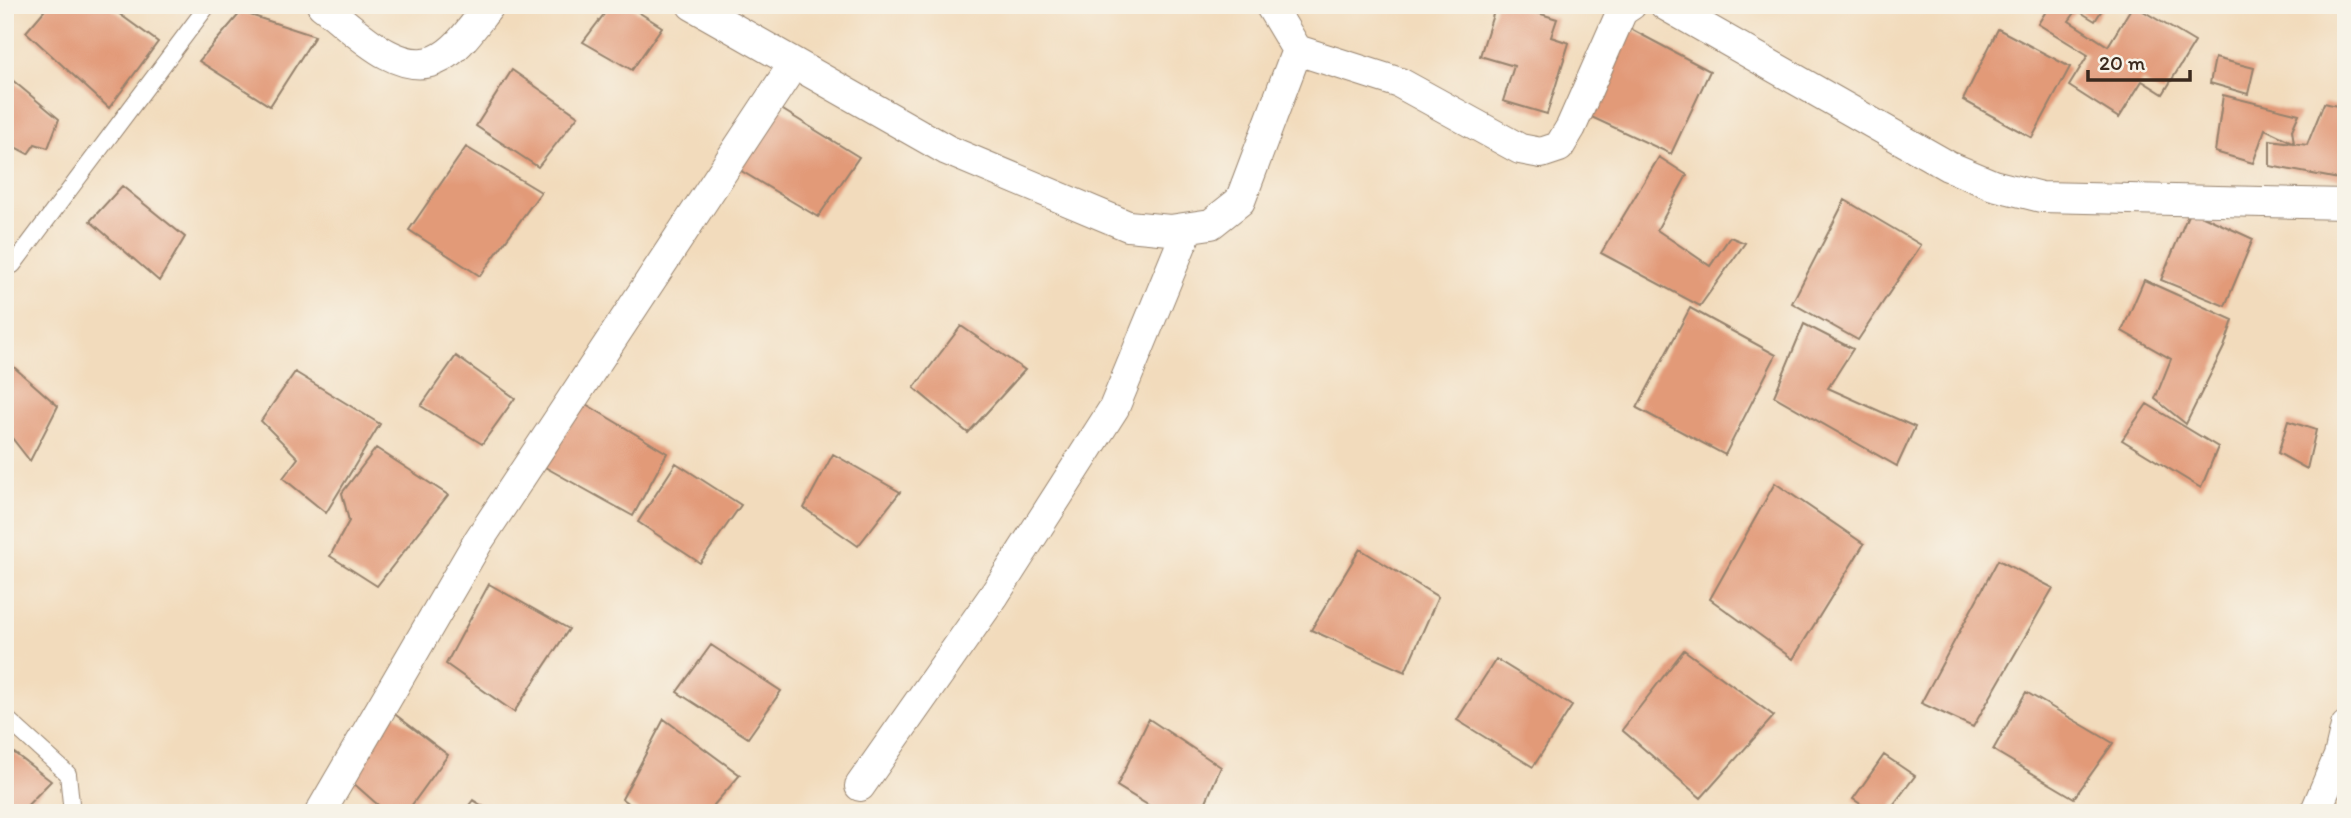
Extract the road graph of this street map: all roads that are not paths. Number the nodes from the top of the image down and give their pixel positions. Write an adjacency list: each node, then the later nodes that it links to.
1 (208, 5): 12 (lane)
2 (322, 5): 3 (street)
3 (490, 5)
4 (692, 5): 9 (street)
5 (1270, 5): 8 (street)
6 (1631, 5): 8 (street)
7 (1665, 5): 10 (street)
8 (1297, 50): 11 (street)
9 (793, 65): 11 (street); 17 (street)
10 (2346, 204)
11 (1188, 228): 15 (street)
12 (13, 265)
13 (5, 717): 16 (lane)
14 (2346, 726): 18 (street)
15 (860, 786)
16 (72, 813)
17 (320, 813)
18 (2315, 813)

